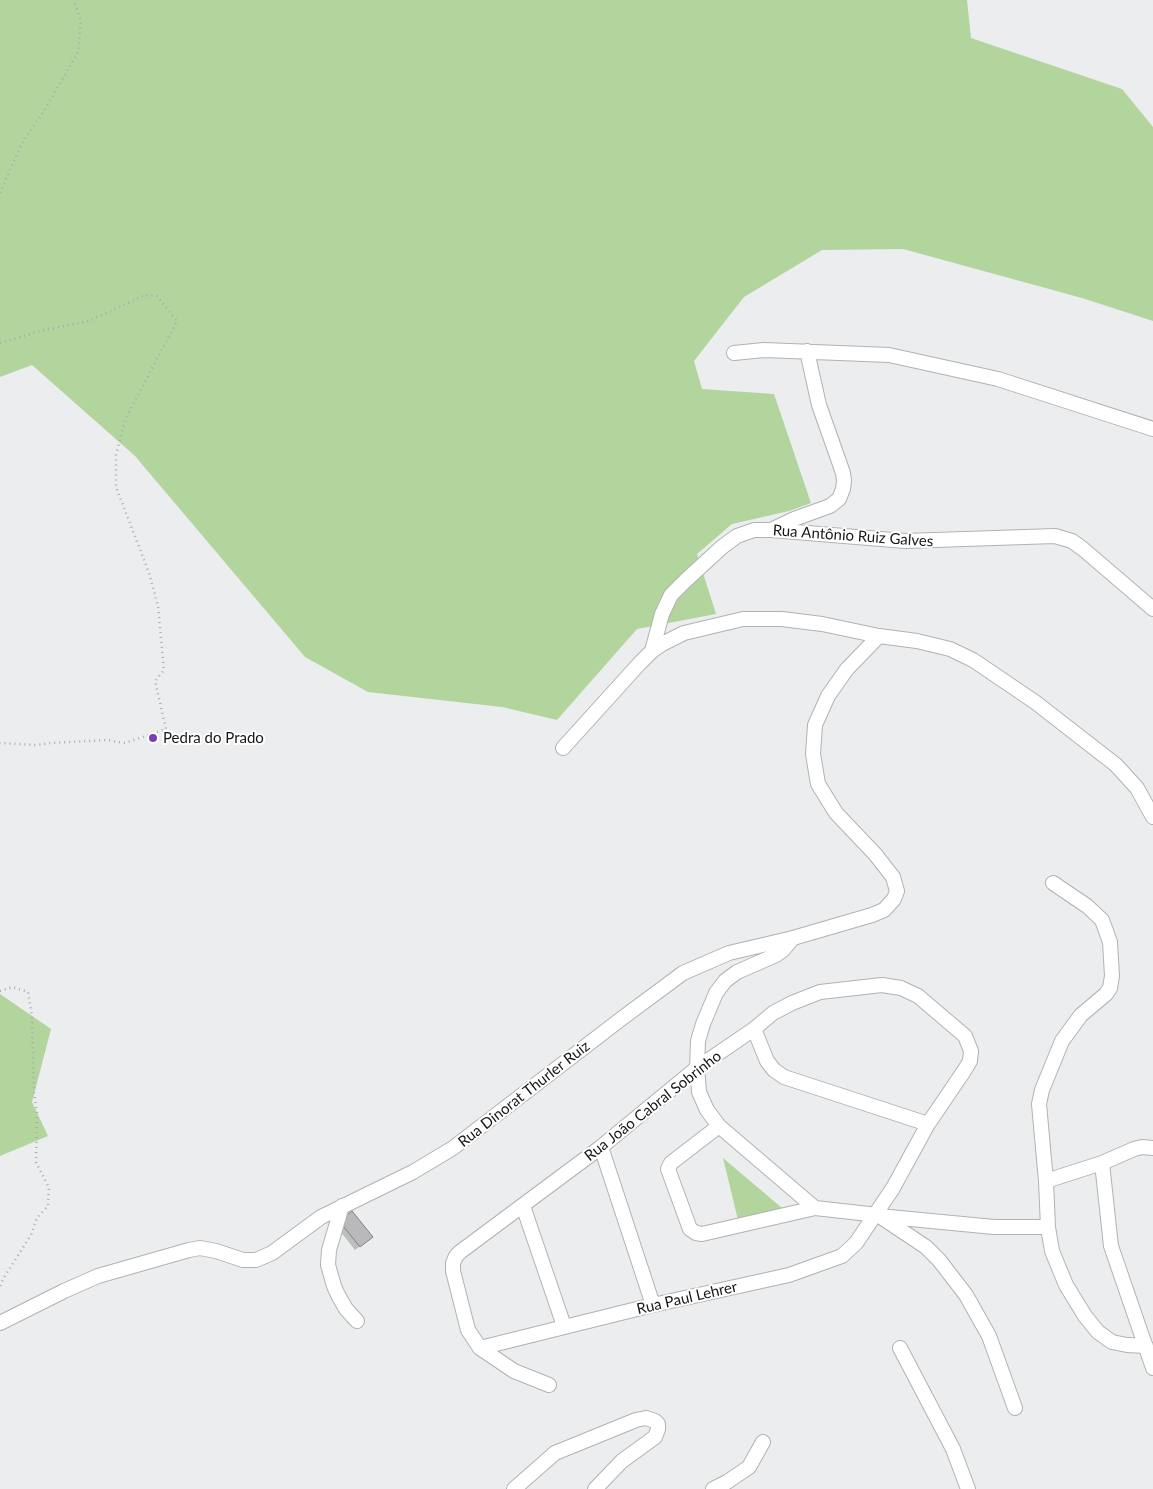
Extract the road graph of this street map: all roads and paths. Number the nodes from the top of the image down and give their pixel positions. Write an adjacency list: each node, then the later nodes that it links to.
1 (74, 0): 2 (path)
2 (0, 193)
3 (0, 343): 11 (path)
4 (807, 352): 5 (street); 6 (street); 7 (street)
5 (734, 353)
6 (1153, 429)
7 (771, 530): 8 (street, Rua Antônio Ruiz Galves); 10 (street, Rua Antônio Ruiz Galves)
8 (1153, 609)
9 (879, 636): 10 (street); 13 (street); 15 (street, Rua Dinorat Thurler Ruiz)
10 (652, 651): 12 (street)
11 (0, 743)
12 (563, 748)
13 (1153, 817)
14 (1054, 883): 24 (street)
15 (793, 938): 18 (street, Rua Dinorat Thurler Ruiz); 25 (street, Rua Dinorat Thurler Ruiz)
16 (0, 991): 30 (path)
17 (754, 1030): 18 (street, Rua João Cabral Sobrinho); 19 (street); 19 (street, Rua João Cabral Sobrinho)
18 (697, 1068): 20 (street, Rua Dinorat Thurler Ruiz); 21 (street, Rua João Cabral Sobrinho)
19 (928, 1124): 28 (street, Rua João Cabral Sobrinho)
20 (719, 1126): 27 (street, Rua Dinorat Thurler Ruiz); 27 (street)
21 (601, 1147): 26 (street, Rua João Cabral Sobrinho); 31 (street)
22 (1153, 1148): 23 (street)
23 (1102, 1162): 24 (street); 35 (street)
24 (1046, 1181): 29 (street)
25 (342, 1206): 32 (street); 33 (street, Rua Dinorat Thurler Ruiz)
26 (523, 1206): 34 (street); 36 (street, Rua João Cabral Sobrinho)
27 (815, 1208): 28 (street)
28 (876, 1215): 29 (street); 31 (street, Rua Paul Lehrer); 40 (street)
29 (1048, 1227): 35 (street)
30 (0, 1287)
31 (654, 1305): 34 (street, Rua Paul Lehrer)
32 (357, 1321)
33 (0, 1323)
34 (564, 1326): 36 (street, Rua Paul Lehrer)
35 (1146, 1346): 38 (street)
36 (480, 1348): 39 (street)
37 (900, 1348): 45 (street)
38 (1153, 1368)
39 (549, 1385)
40 (1015, 1408)
41 (763, 1442): 44 (street)
42 (514, 1489): 43 (street)
43 (596, 1489)
44 (713, 1489)
45 (968, 1489)

